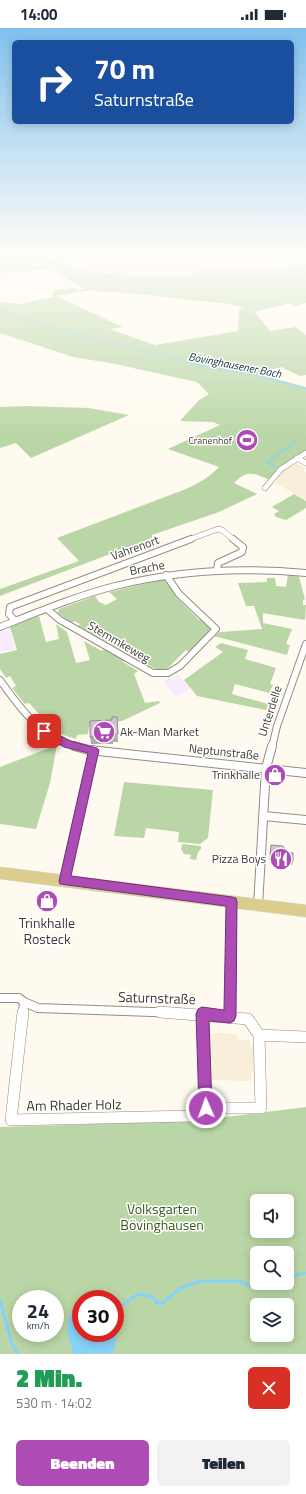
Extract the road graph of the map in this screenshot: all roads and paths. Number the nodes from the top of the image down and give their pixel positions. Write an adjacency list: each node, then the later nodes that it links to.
1 (306, 453): 2 (street)
2 (297, 458): 3 (street); 4 (street)
3 (306, 463)
4 (265, 488)
5 (217, 570): 6 (street, Brache); 7 (street, Brache); 10 (street, Vahrenort)
6 (305, 573): 8 (street)
7 (166, 575): 9 (street, Brache); 9 (street, Stemmkeweg)
8 (306, 580)
9 (47, 609): 10 (street, Brache)
10 (14, 621): 11 (street, Brache)
11 (0, 627)
12 (306, 644): 15 (street, Unterdelle)
13 (0, 680): 14 (street, Neptunstraße)
14 (94, 750): 15 (street, Neptunstraße); 20 (street)
15 (266, 768): 16 (street, Neptunstraße); 17 (street, Unterdelle)
16 (306, 772)
17 (264, 816): 18 (street); 22 (street, Unterdelle)
18 (306, 820)
19 (0, 873): 20 (main road)
20 (64, 881): 21 (main road)
21 (232, 902): 22 (main road); 27 (street)
22 (258, 906): 23 (main road)
23 (306, 911)
24 (0, 998): 25 (street, Saturnstraße)
25 (24, 1002): 26 (street, Saturnstraße); 30 (street, Am Rhader Holz)
26 (202, 1014): 27 (street, Saturnstraße); 30 (street)
27 (230, 1016): 28 (street, Saturnstraße)
28 (259, 1035): 29 (street); 30 (street, Am Rhader Holz)
29 (306, 1037)
30 (206, 1108)

